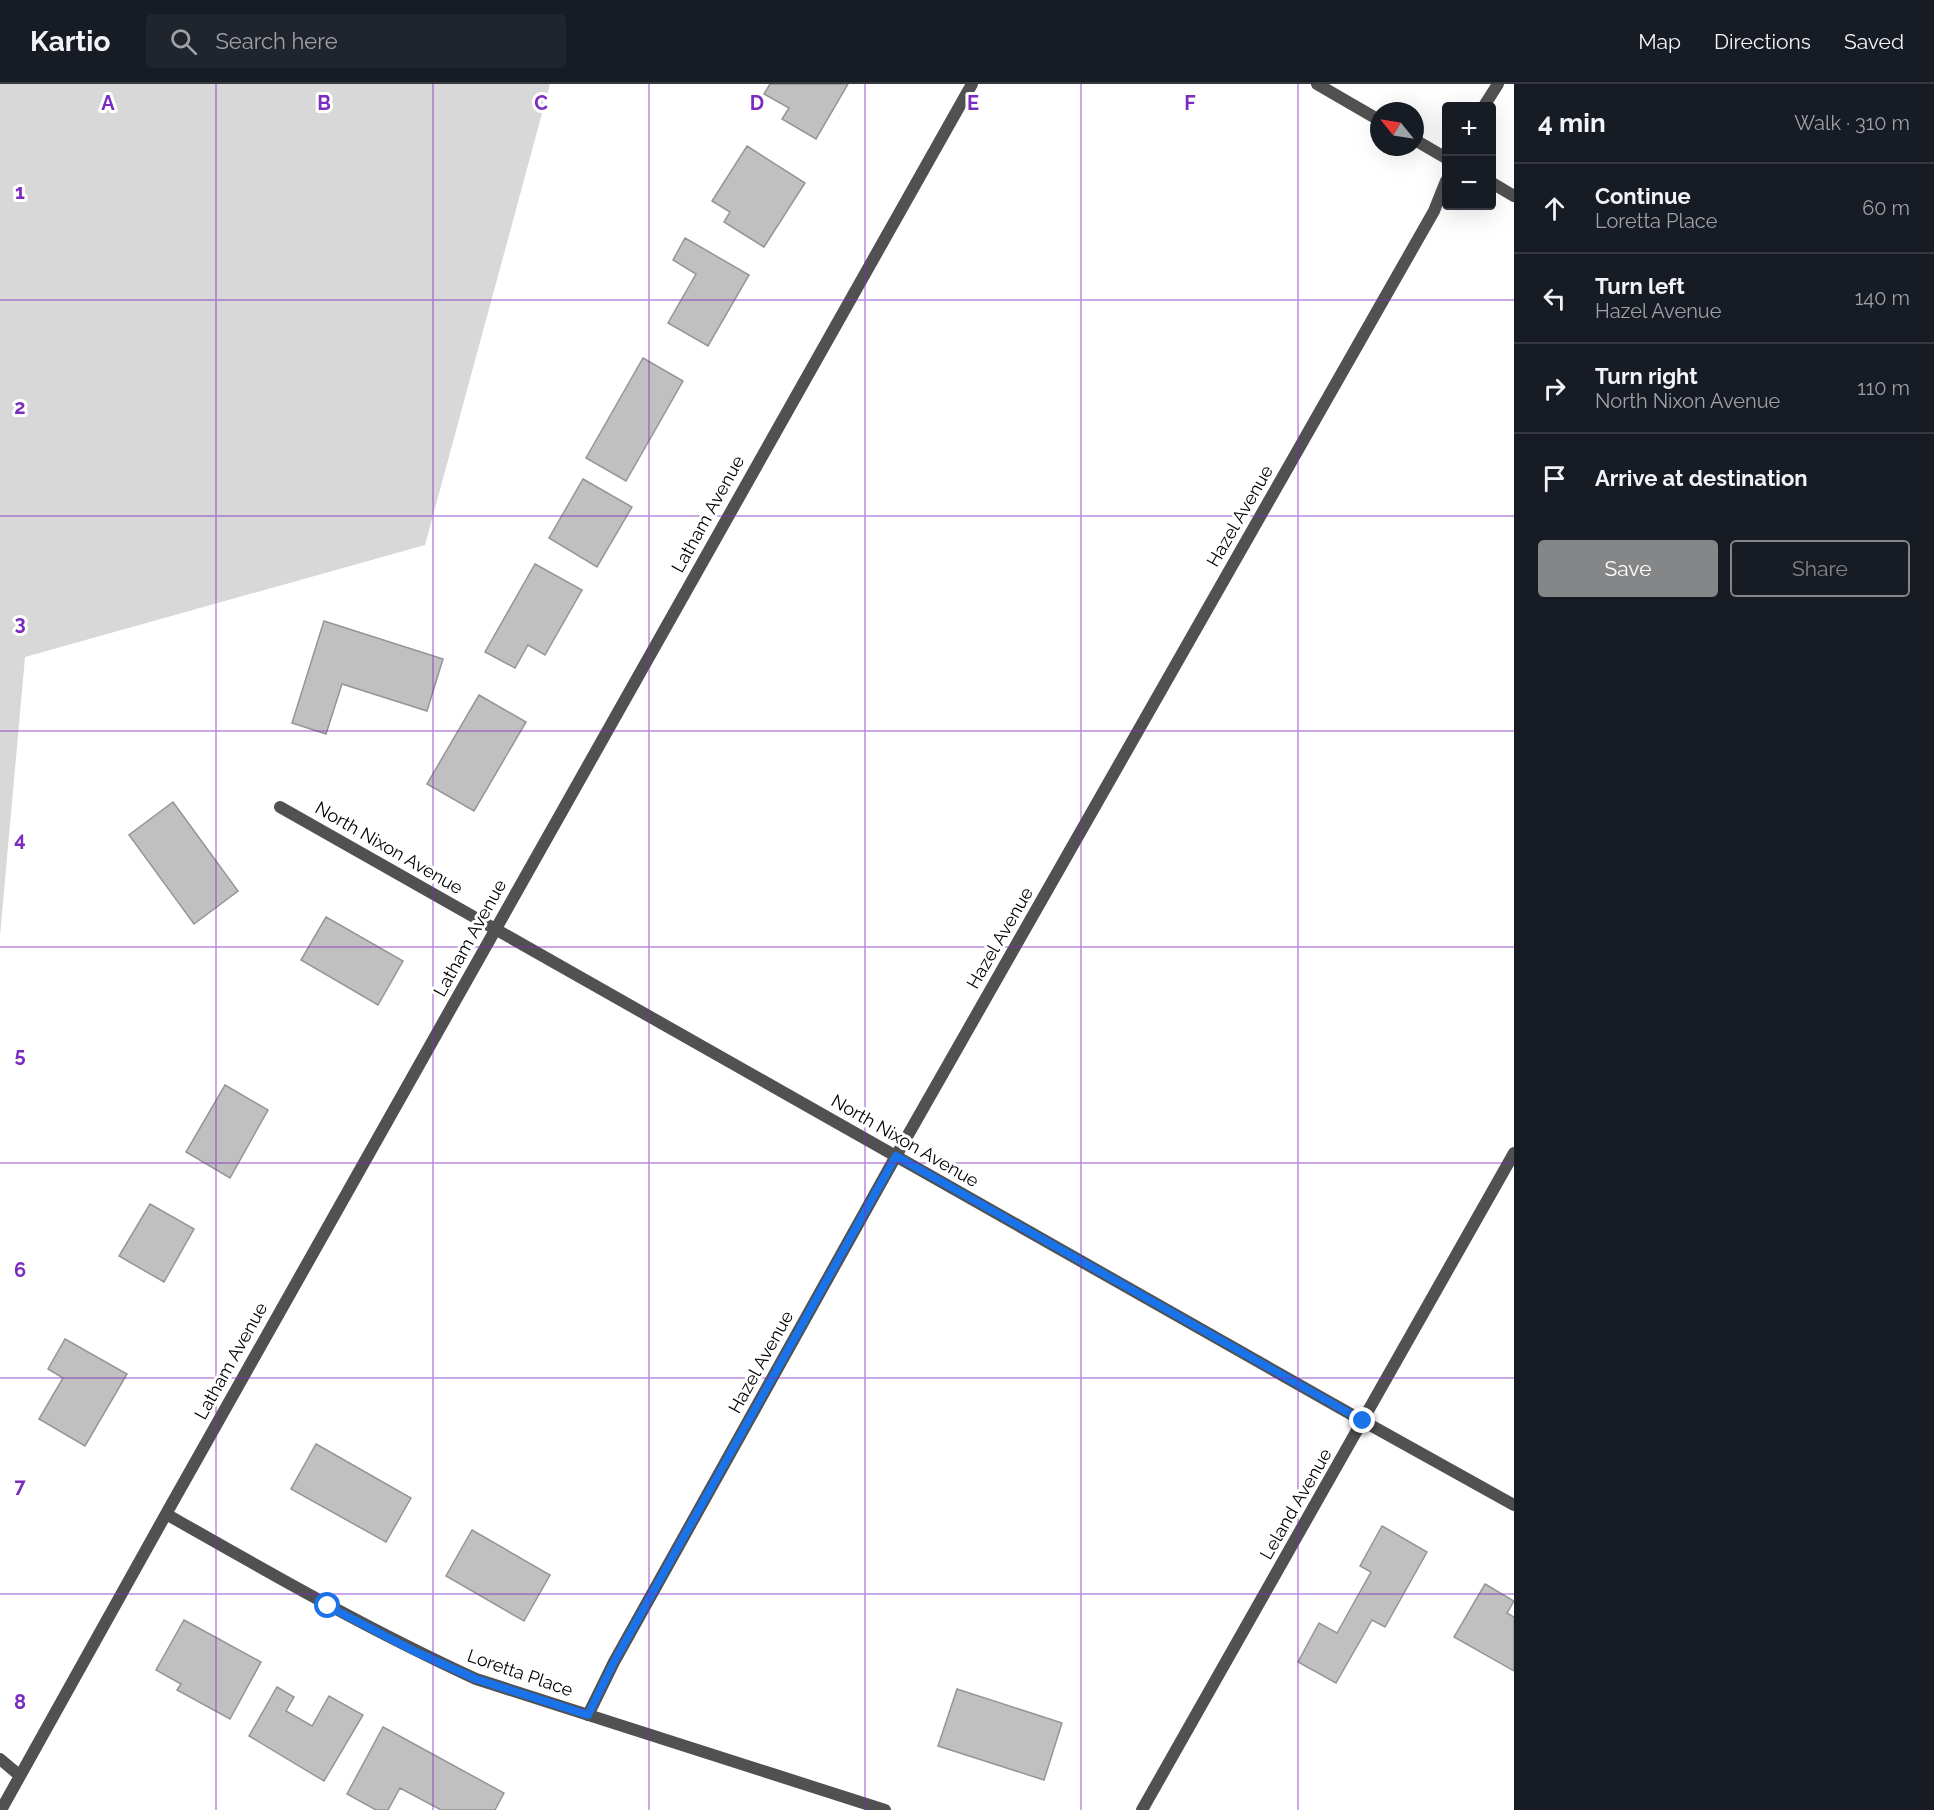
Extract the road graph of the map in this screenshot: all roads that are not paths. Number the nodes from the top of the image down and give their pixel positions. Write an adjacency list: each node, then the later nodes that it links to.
1 (972, 84): 12 (street, Latham Avenue)
2 (1317, 84): 5 (street)
3 (1498, 84): 4 (street)
4 (1487, 102)
5 (1370, 115)
6 (1424, 145): 7 (street)
7 (1443, 156)
8 (1496, 186): 10 (street)
9 (1442, 192): 14 (street, Hazel Avenue)
10 (1514, 196)
11 (280, 807): 12 (street, North Nixon Avenue)
12 (495, 929): 14 (street, North Nixon Avenue); 17 (street, Latham Avenue)
13 (1514, 1153): 15 (street, Leland Avenue)
14 (896, 1156): 15 (street, North Nixon Avenue); 18 (street, Hazel Avenue)
15 (1363, 1421): 16 (street, North Nixon Avenue); 21 (street, Leland Avenue)
16 (1514, 1504)
17 (166, 1514): 18 (street, Loretta Place); 20 (street, Latham Avenue)
18 (588, 1715): 23 (street, Loretta Place)
19 (0, 1759): 20 (street)
20 (19, 1775): 22 (street, Latham Avenue)
21 (1142, 1809)
22 (1, 1810)
23 (885, 1810)

